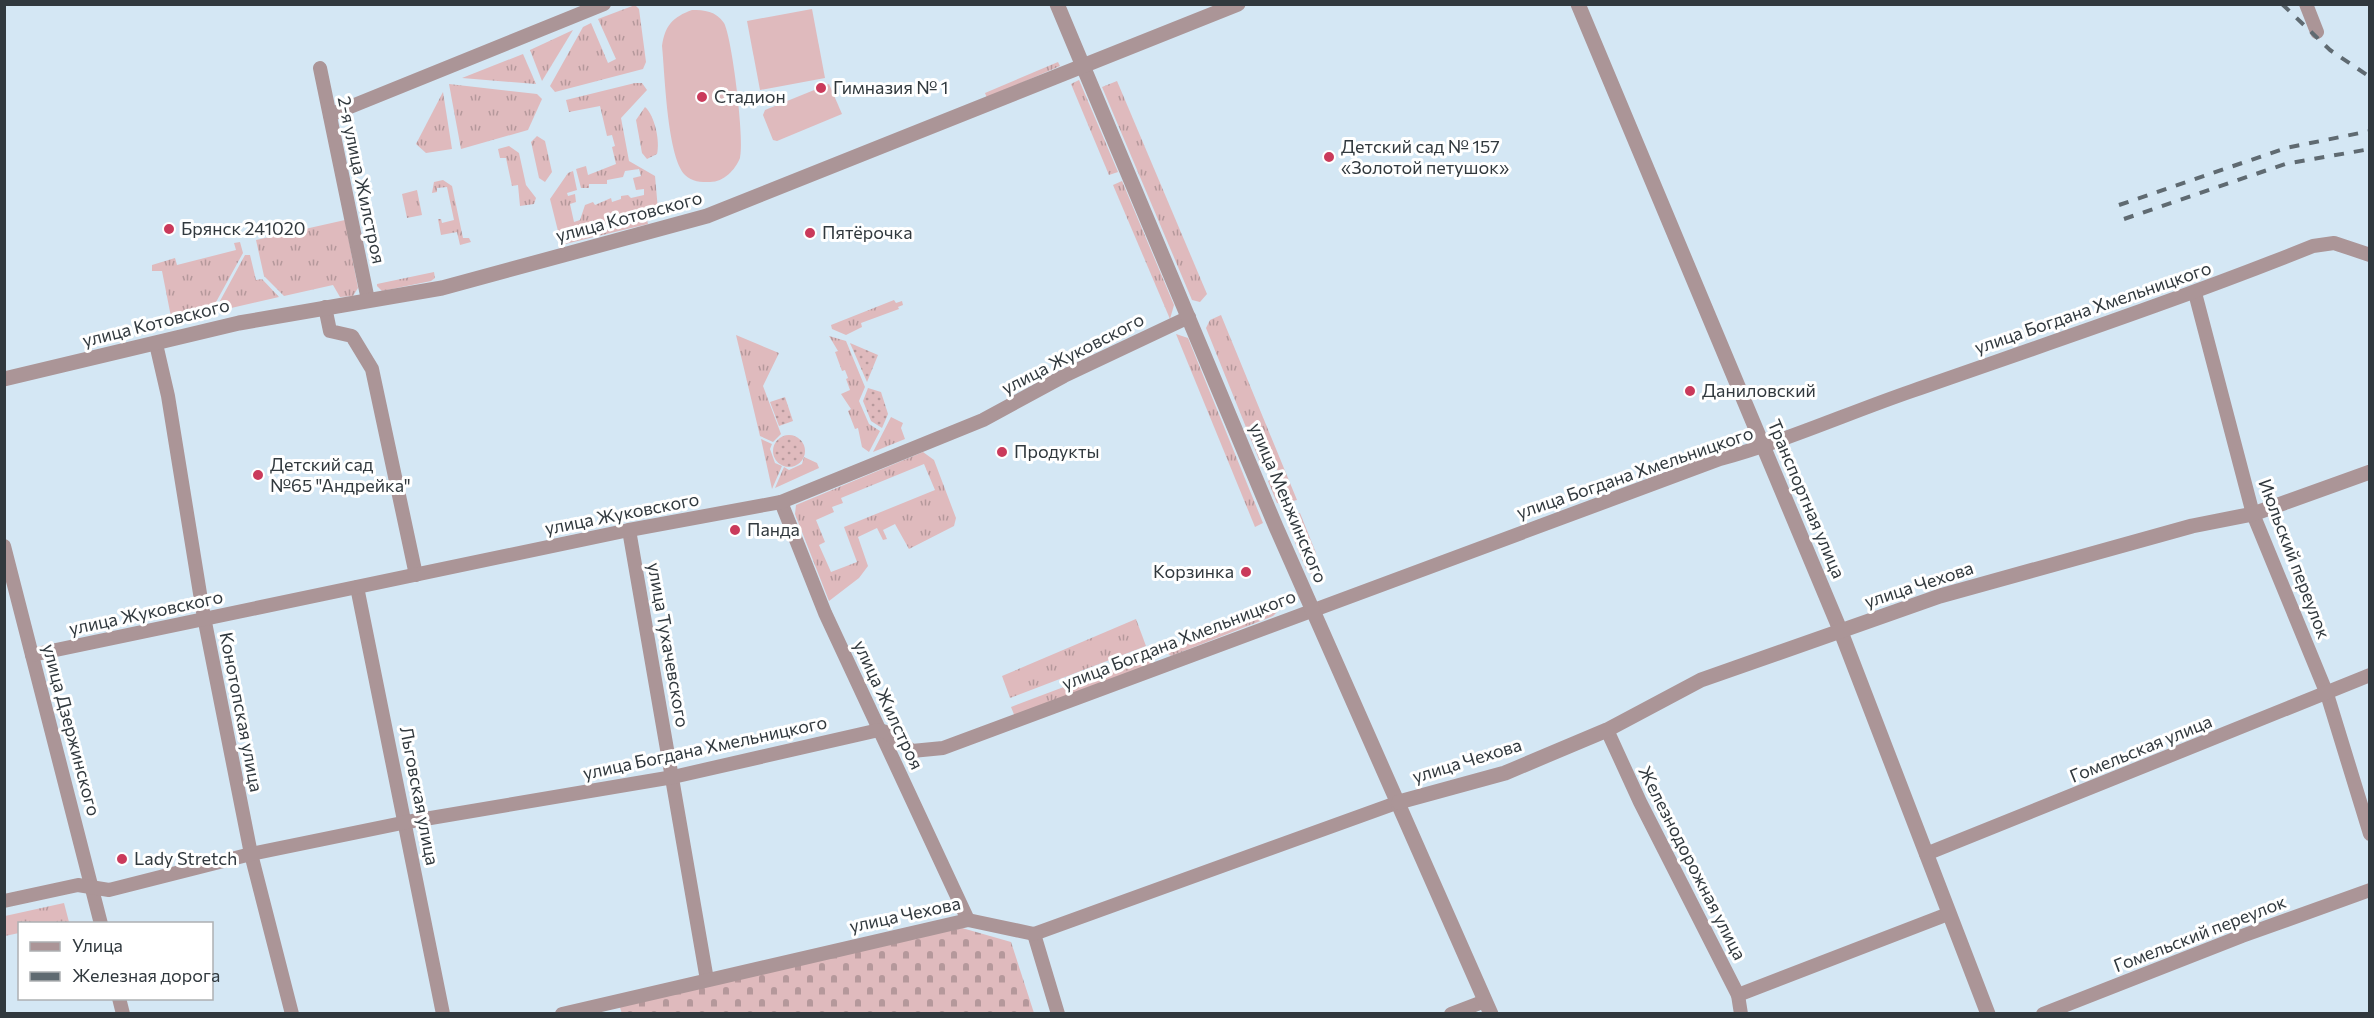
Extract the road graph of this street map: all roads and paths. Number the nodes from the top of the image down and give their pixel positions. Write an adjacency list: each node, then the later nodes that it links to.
1 (604, 4): 9 (street)
2 (1057, 4): 7 (street, улица Менжинского)
3 (1238, 4): 7 (street, улица Котовского)
4 (1578, 4): 17 (street, Транспортная улица)
5 (2306, 4): 6 (street)
6 (2317, 32)
7 (1082, 65): 12 (street, улица Котовского); 14 (street, улица Менжинского)
8 (320, 68): 9 (street, 2-я улица Жилстроя)
9 (330, 115): 12 (street, 2-я улица Жилстроя)
10 (2370, 255): 11 (street, улица Богдана Хмельницкого)
11 (2195, 293): 17 (street, улица Богдана Хмельницкого); 20 (street, Июльский переулок)
12 (368, 300): 13 (street, улица Котовского)
13 (325, 307): 15 (street, улица Котовского); 23 (street)
14 (1189, 317): 19 (street, улица Жуковского); 25 (street, улица Менжинского)
15 (156, 344): 16 (street, улица Котовского); 26 (street, Конотопская улица)
16 (4, 379)
17 (1762, 447): 25 (street, улица Богдана Хмельницкого); 27 (street, Транспортная улица)
18 (2370, 472): 20 (street, улица Чехова)
19 (781, 502): 21 (street, улица Жуковского); 31 (street, улица Жилстроя)
20 (2253, 514): 27 (street, улица Чехова); 30 (street, Июльский переулок)
21 (629, 530): 23 (street, улица Жуковского); 33 (street, улица Тухачевского)
22 (4, 546): 28 (street, улица Дзержинского)
23 (416, 575): 24 (street, улица Жуковского)
24 (357, 587): 26 (street, улица Жуковского); 35 (street, Льговская улица)
25 (1312, 609): 31 (street, улица Богдана Хмельницкого); 34 (street, улица Менжинского)
26 (204, 619): 28 (street, улица Жуковского); 37 (street, Конотопская улица)
27 (1841, 632): 32 (street, улица Чехова); 38 (street, Транспортная улица)
28 (32, 655): 39 (street, улица Дзержинского)
29 (2370, 675): 30 (street, Гомельская улица)
30 (2327, 694): 36 (street, Июльский переулок); 38 (street, Гомельская улица)
31 (879, 730): 33 (street, улица Богдана Хмельницкого); 43 (street, улица Жилстроя)
32 (1607, 730): 34 (street, улица Чехова); 47 (street, Железнодорожная улица)
33 (673, 777): 35 (street, улица Богдана Хмельницкого); 46 (street, улица Тухачевского)
34 (1399, 802): 45 (street, улица Чехова); 48 (street, улица Менжинского)
35 (407, 822): 37 (street, улица Богдана Хмельницкого); 51 (street, Льговская улица)
36 (2370, 834)
37 (251, 854): 39 (street, улица Богдана Хмельницкого); 50 (street, Конотопская улица)
38 (1926, 854): 42 (street, Транспортная улица)
39 (93, 888): 41 (street, улица Богдана Хмельницкого); 44 (street, улица Дзержинского)
40 (2370, 890): 57 (street, Гомельский переулок)
41 (4, 901)
42 (1948, 914): 47 (street); 56 (street, Транспортная улица)
43 (968, 920): 45 (street, улица Чехова); 46 (street, улица Чехова)
44 (101, 922)
45 (1034, 934): 53 (street)
46 (707, 980): 49 (street, улица Чехова)
47 (1738, 995): 55 (street, Железнодорожная улица)
48 (1488, 1007): 54 (street)
49 (616, 1008): 52 (street, улица Чехова)
50 (292, 1014)
51 (443, 1014)
52 (562, 1014)
53 (1058, 1014)
54 (1451, 1014)
55 (1741, 1014)
56 (1988, 1014)
57 (2043, 1014)

